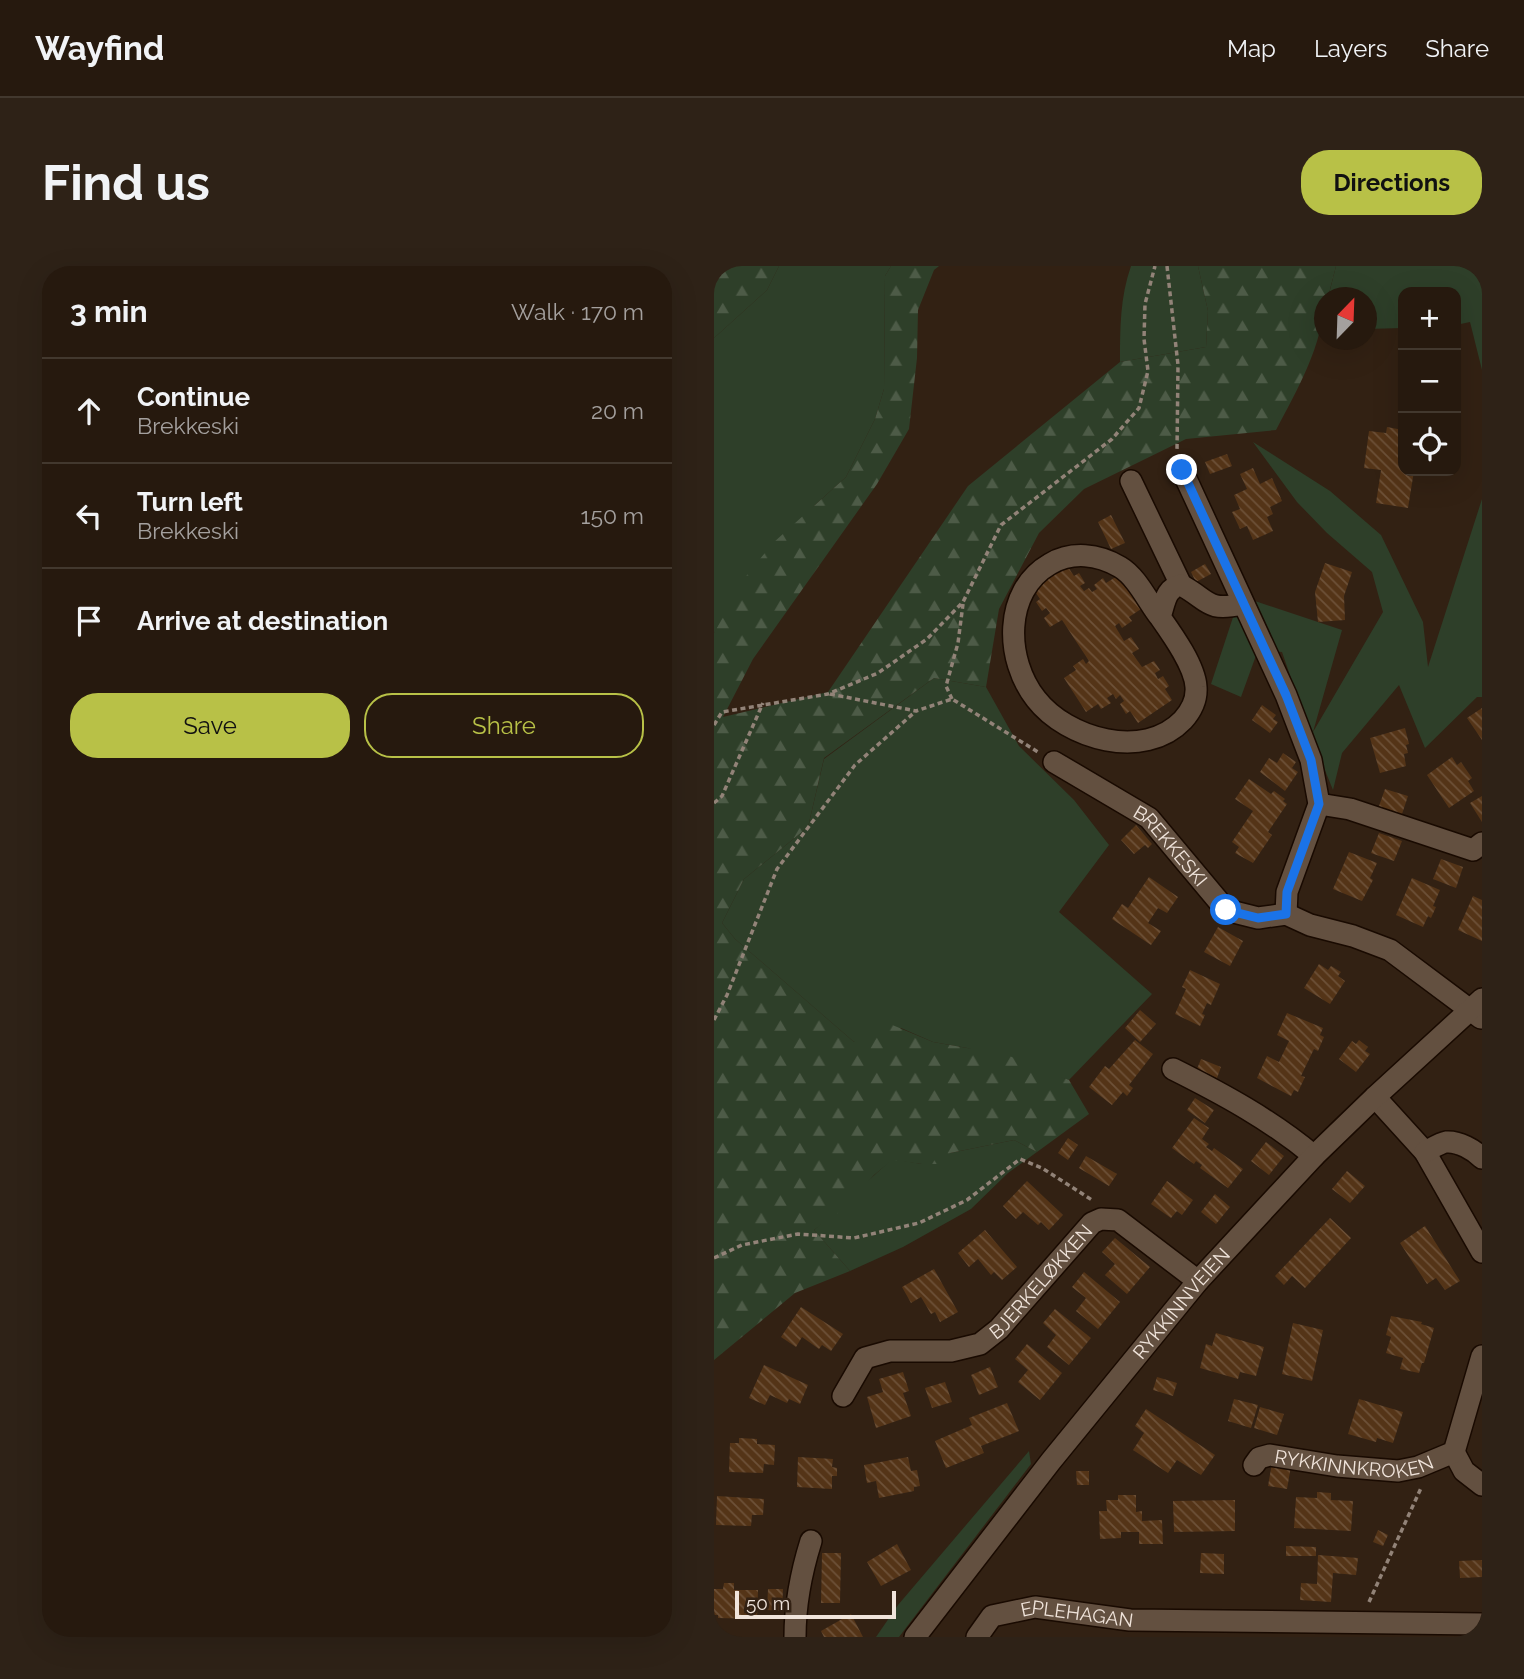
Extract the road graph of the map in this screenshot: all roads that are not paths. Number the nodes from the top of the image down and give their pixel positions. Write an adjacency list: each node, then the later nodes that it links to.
1 (1182, 470): 4 (street)
2 (1131, 481): 3 (street)
3 (1181, 585): 4 (street); 5 (street)
4 (1242, 604): 7 (street)
5 (1160, 617): 5 (street)
6 (1054, 762): 9 (street, BREKKESKI)
7 (1319, 804): 8 (street); 9 (street)
8 (1477, 847)
9 (1286, 914): 10 (street, BREKKESKI)
10 (1478, 1010): 12 (street, RYKKINNVEIEN)
11 (1173, 1069): 14 (street)
12 (1375, 1097): 13 (street); 14 (street, RYKKINNVEIEN)
13 (1426, 1152): 15 (street); 16 (street)
14 (1314, 1156): 17 (street, RYKKINNVEIEN)
15 (1482, 1158)
16 (1482, 1252)
17 (1198, 1280): 19 (street, BJERKELØKKEN); 26 (street, RYKKINNVEIEN)
18 (1482, 1356): 20 (street, RYKKINNKROKEN)
19 (843, 1396)
20 (1454, 1452): 21 (street, RYKKINNKROKEN); 22 (street, RYKKINNKROKEN)
21 (1254, 1465)
22 (1482, 1485)
23 (811, 1541): 25 (street)
24 (1482, 1624): 27 (street, EPLEHAGAN)
25 (795, 1637)
26 (915, 1637)
27 (977, 1637)

